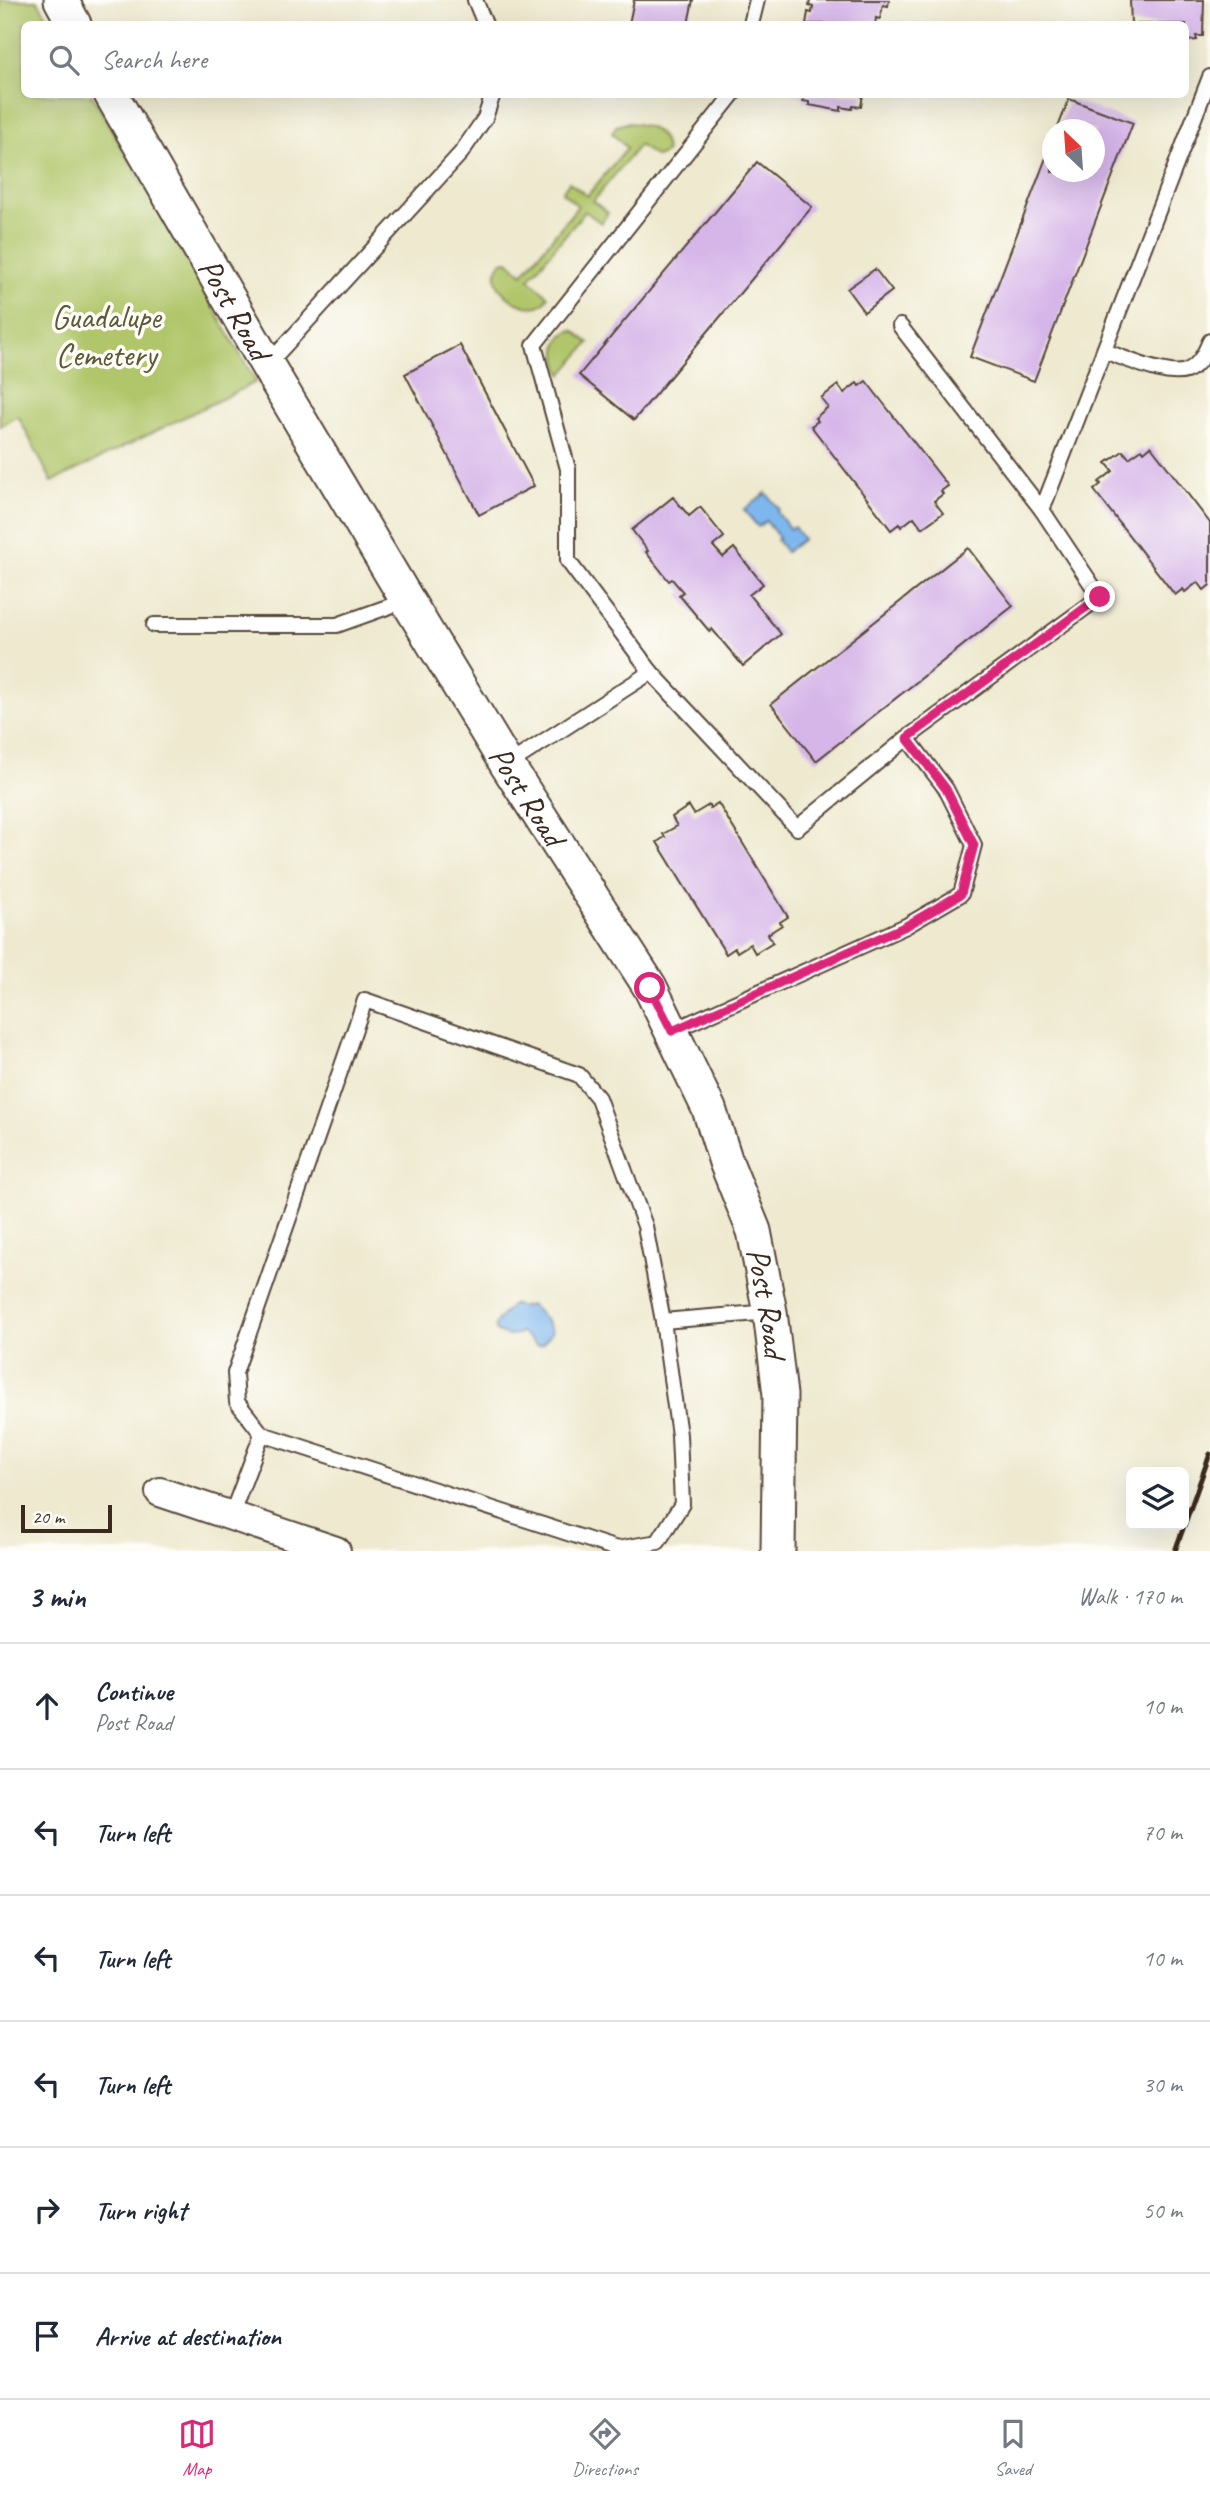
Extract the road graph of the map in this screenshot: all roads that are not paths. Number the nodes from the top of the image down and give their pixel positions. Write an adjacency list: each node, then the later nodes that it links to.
1 (61, 0): 4 (street)
2 (475, 0): 5 (lane)
3 (757, 0): 6 (lane)
4 (72, 21)
5 (484, 21)
6 (752, 21)
7 (1210, 77): 8 (lane)
8 (1207, 95): 14 (lane)
9 (113, 98): 15 (street, Post Road)
10 (492, 98): 15 (lane)
11 (730, 98): 19 (lane)
12 (900, 326): 16 (lane)
13 (1210, 341): 14 (lane)
14 (1104, 351): 16 (lane)
15 (267, 365): 17 (street, Post Road)
16 (1042, 510): 20 (lane)
17 (407, 600): 18 (lane); 21 (street, Post Road)
18 (154, 625)
19 (651, 672): 20 (lane); 21 (lane)
20 (907, 738): 22 (lane)
21 (507, 765): 22 (street, Post Road)
22 (672, 1031): 23 (street, Post Road)
23 (770, 1312): 24 (lane); 29 (street, Post Road)
24 (663, 1321): 25 (lane); 25 (lane)
25 (261, 1434): 27 (lane)
26 (160, 1492): 27 (street)
27 (231, 1516): 28 (street)
28 (336, 1551)
29 (778, 1551)

